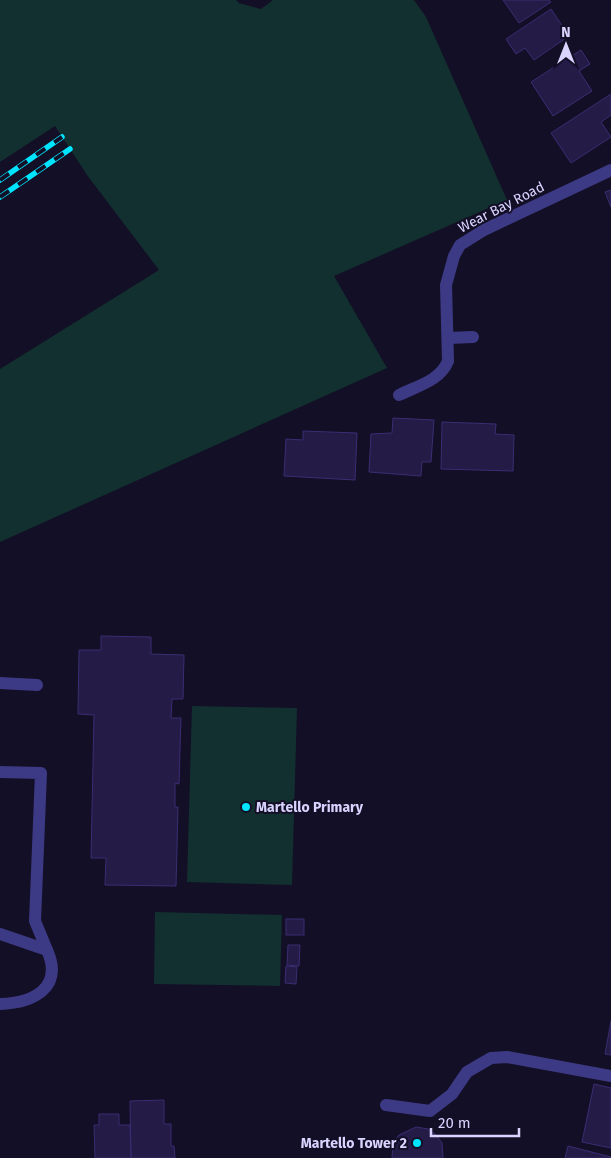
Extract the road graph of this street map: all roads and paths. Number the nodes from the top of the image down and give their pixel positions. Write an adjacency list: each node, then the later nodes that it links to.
1 (611, 170): 2 (street, Wear Bay Road)
2 (448, 338): 3 (street); 4 (street, Wear Bay Road)
3 (473, 338)
4 (398, 395)
5 (0, 683): 6 (street)
6 (37, 685)
7 (0, 772): 9 (street)
8 (0, 934): 9 (street)
9 (47, 950): 10 (street)
10 (0, 1004)
11 (611, 1076): 12 (street)
12 (386, 1105)

